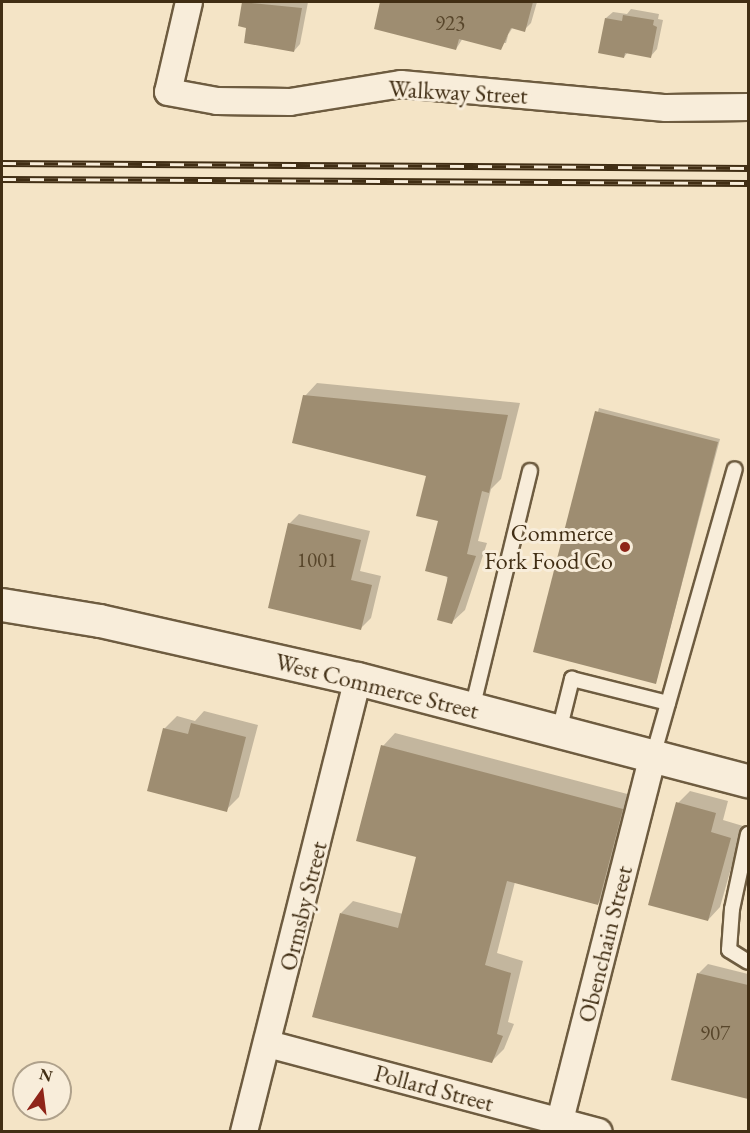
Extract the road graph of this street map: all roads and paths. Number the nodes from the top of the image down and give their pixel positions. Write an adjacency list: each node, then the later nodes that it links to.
1 (189, 2): 2 (street, Walkway Street)
2 (748, 107)
3 (735, 470): 7 (lane)
4 (530, 471): 8 (lane)
5 (2, 605): 6 (street, West Commerce Street)
6 (358, 680): 8 (street, West Commerce Street); 14 (street, Ormsby Street)
7 (668, 703): 9 (lane); 10 (lane)
8 (472, 709): 9 (street, West Commerce Street)
9 (559, 731): 10 (street, West Commerce Street)
10 (653, 756): 11 (street, West Commerce Street); 15 (street, Obenchain Street)
11 (748, 781)
12 (748, 834): 13 (lane)
13 (748, 962)
14 (268, 1044): 15 (street, Pollard Street); 16 (street, Ormsby Street)
15 (558, 1126): 17 (street, Pollard Street)
16 (244, 1131)
17 (599, 1131)

